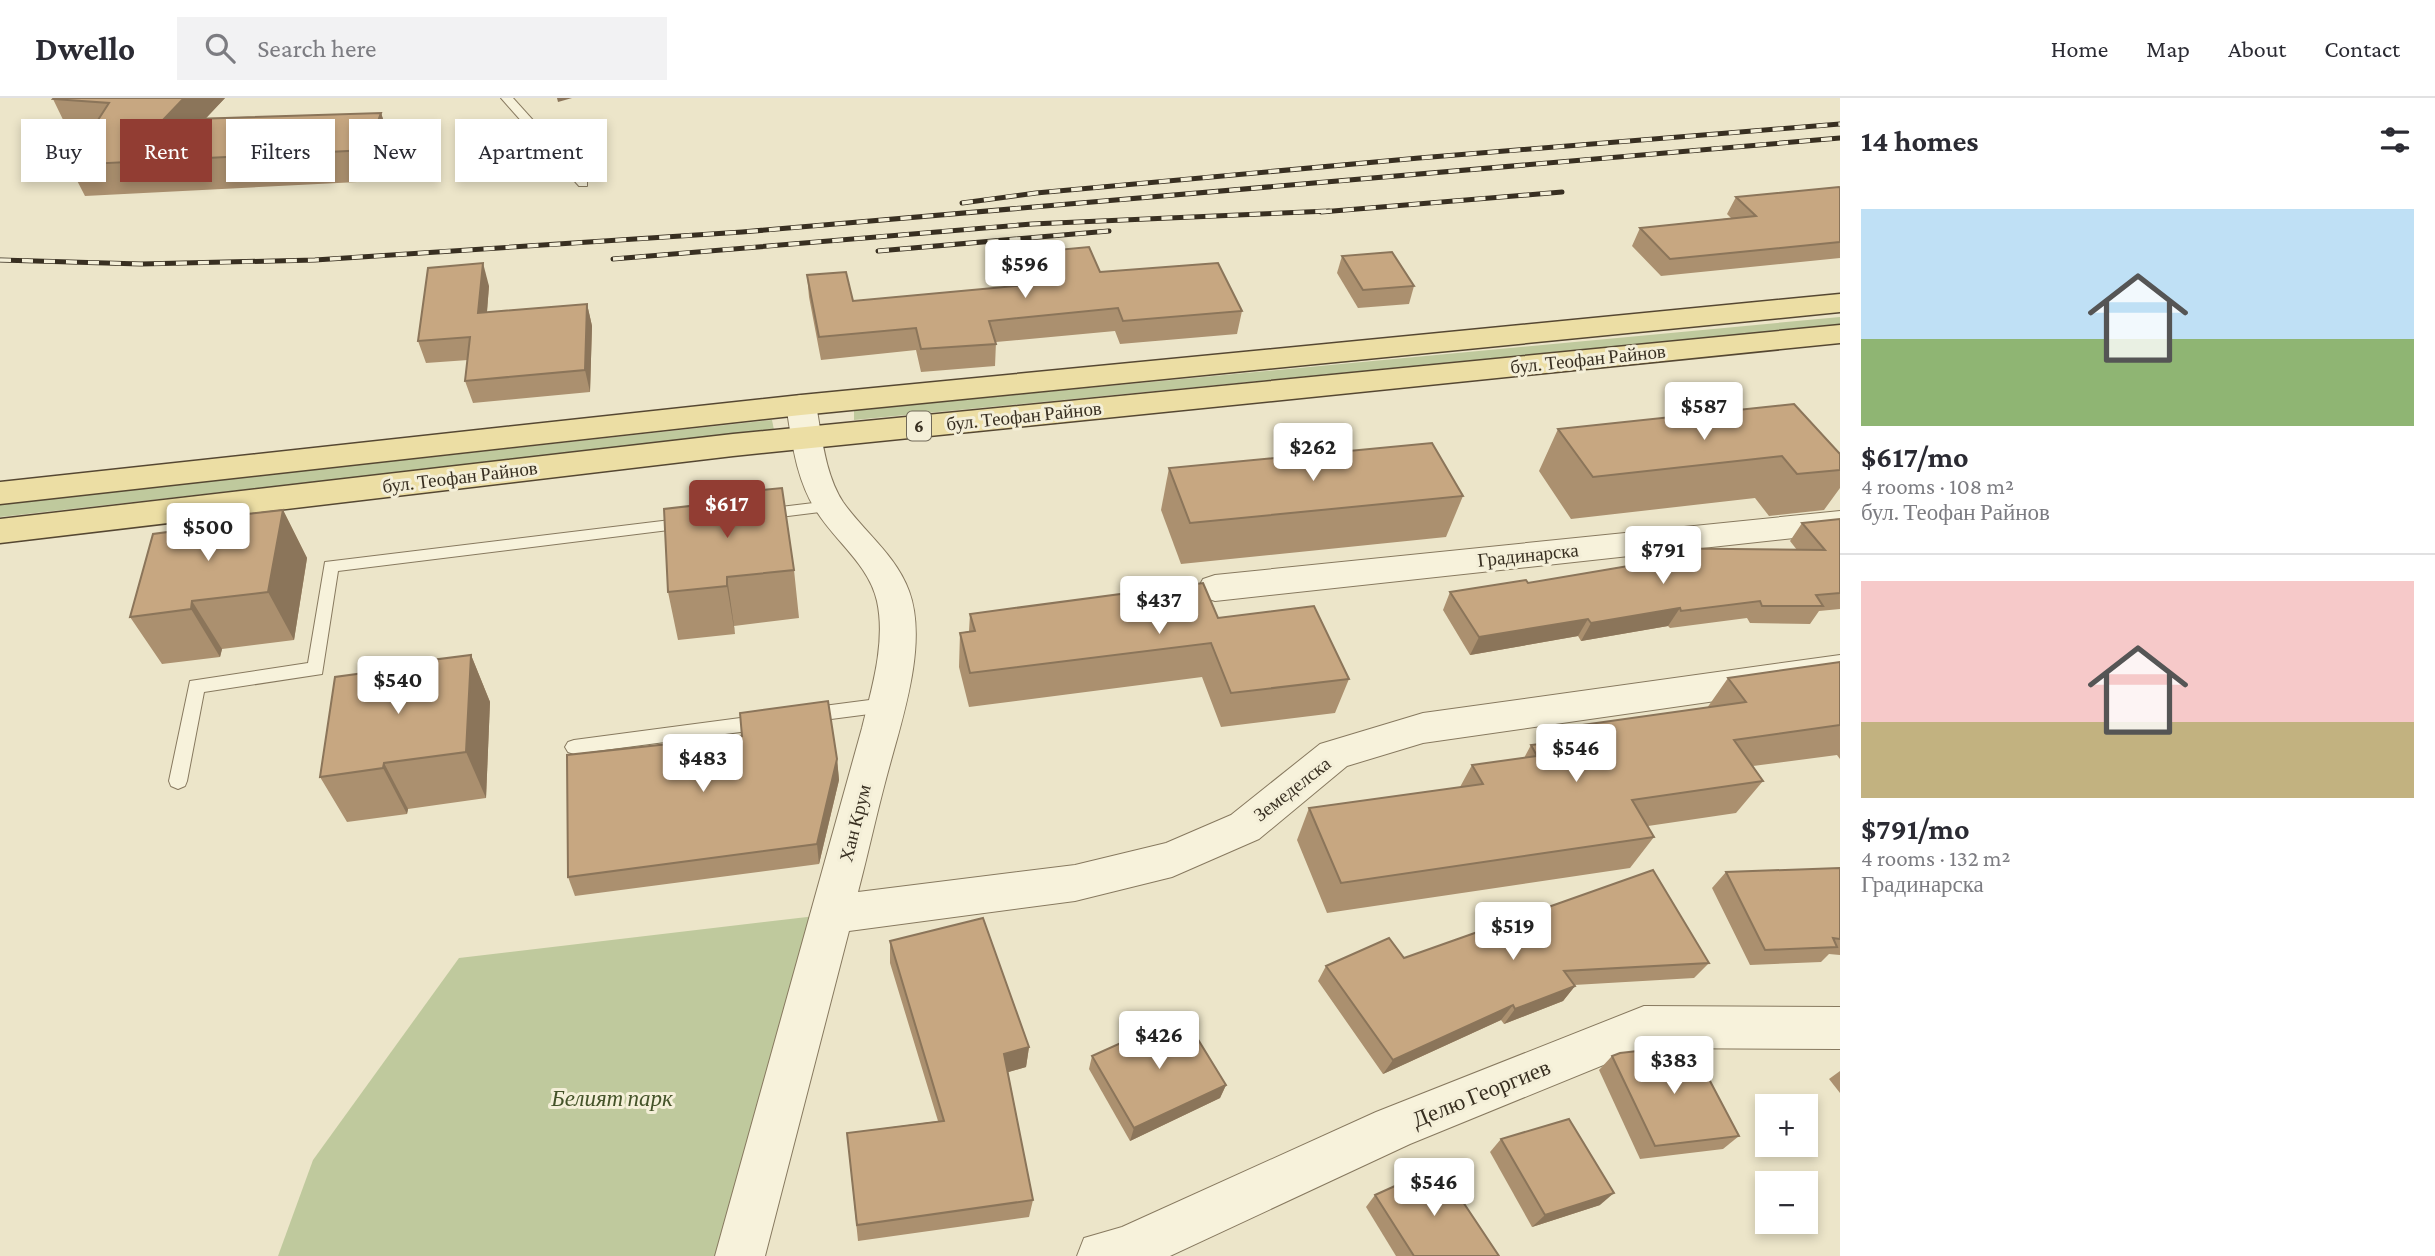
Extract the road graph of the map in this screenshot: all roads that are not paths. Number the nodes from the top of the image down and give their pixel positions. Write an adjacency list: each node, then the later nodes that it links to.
1 (507, 98): 2 (lane)
2 (583, 183)
3 (1840, 303): 5 (main road, бул. Теофан Райнов / 6)
4 (1840, 334): 6 (main road, бул. Теофан Райнов / 6)
5 (801, 405): 6 (street, Хан Крум); 7 (main road, бул. Теофан Райнов / 6)
6 (807, 438): 8 (street, Хан Крум); 12 (main road, бул. Теофан Райнов / 6)
7 (0, 493)
8 (830, 506): 9 (lane); 15 (street, Хан Крум)
9 (747, 516)
10 (705, 521): 17 (lane)
11 (1840, 522): 13 (street, Градинарска)
12 (0, 531)
13 (1215, 588)
14 (1840, 669): 18 (street, Земеделска)
15 (885, 705): 16 (lane); 18 (street, Хан Крум)
16 (574, 747)
17 (178, 781)
18 (833, 914): 21 (street, Хан Крум)
19 (1840, 1028): 20 (street, Делю Георгиев)
20 (1118, 1254)
21 (740, 1256)

